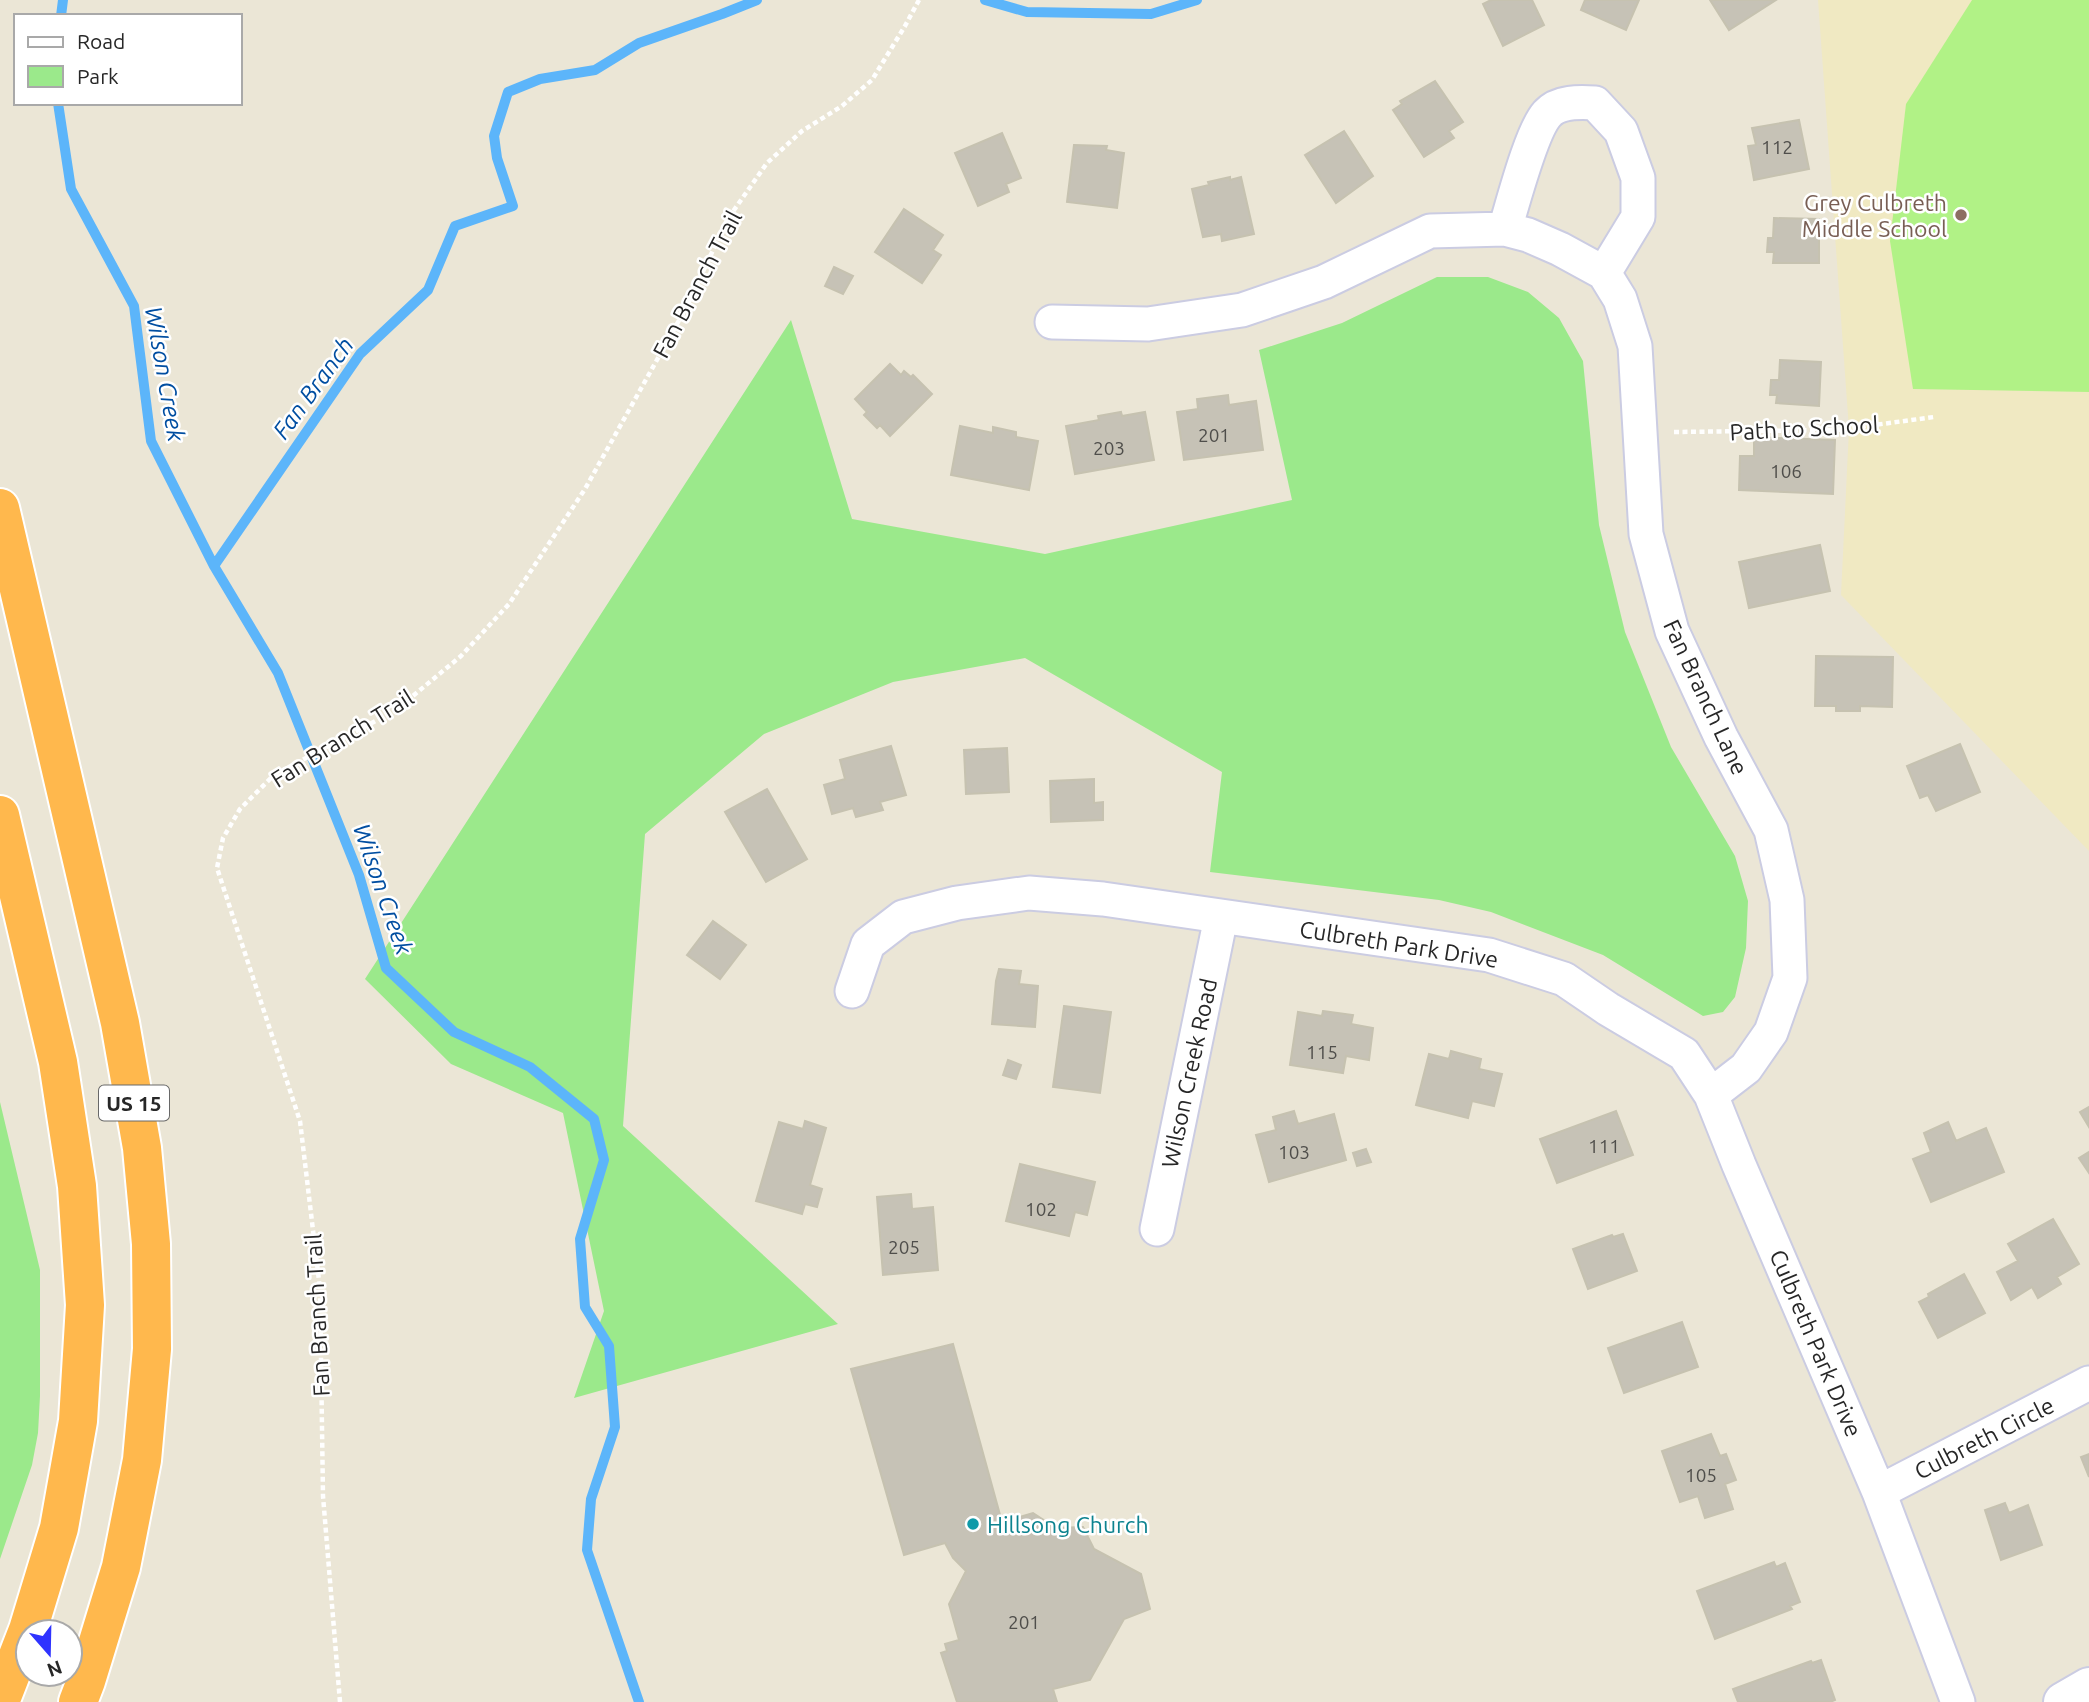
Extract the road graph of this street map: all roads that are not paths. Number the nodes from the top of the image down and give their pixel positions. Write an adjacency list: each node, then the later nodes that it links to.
1 (1505, 229): 2 (street); 2 (street); 3 (street)
2 (1604, 273): 8 (street, Fan Branch Lane)
3 (1052, 321)
4 (0, 508): 14 (highway, US 15)
5 (0, 816): 13 (highway, US 15)
6 (1221, 916): 7 (street, Culbreth Park Drive); 8 (street, Culbreth Park Drive); 9 (street, Wilson Creek Road)
7 (852, 991)
8 (1711, 1095): 11 (street, Culbreth Park Drive)
9 (1157, 1229)
10 (2089, 1384): 11 (street, Culbreth Circle)
11 (1879, 1492): 15 (street, Culbreth Park Drive)
12 (2089, 1687): 16 (street)
13 (0, 1702)
14 (78, 1702)
15 (1958, 1702)
16 (2063, 1702)

